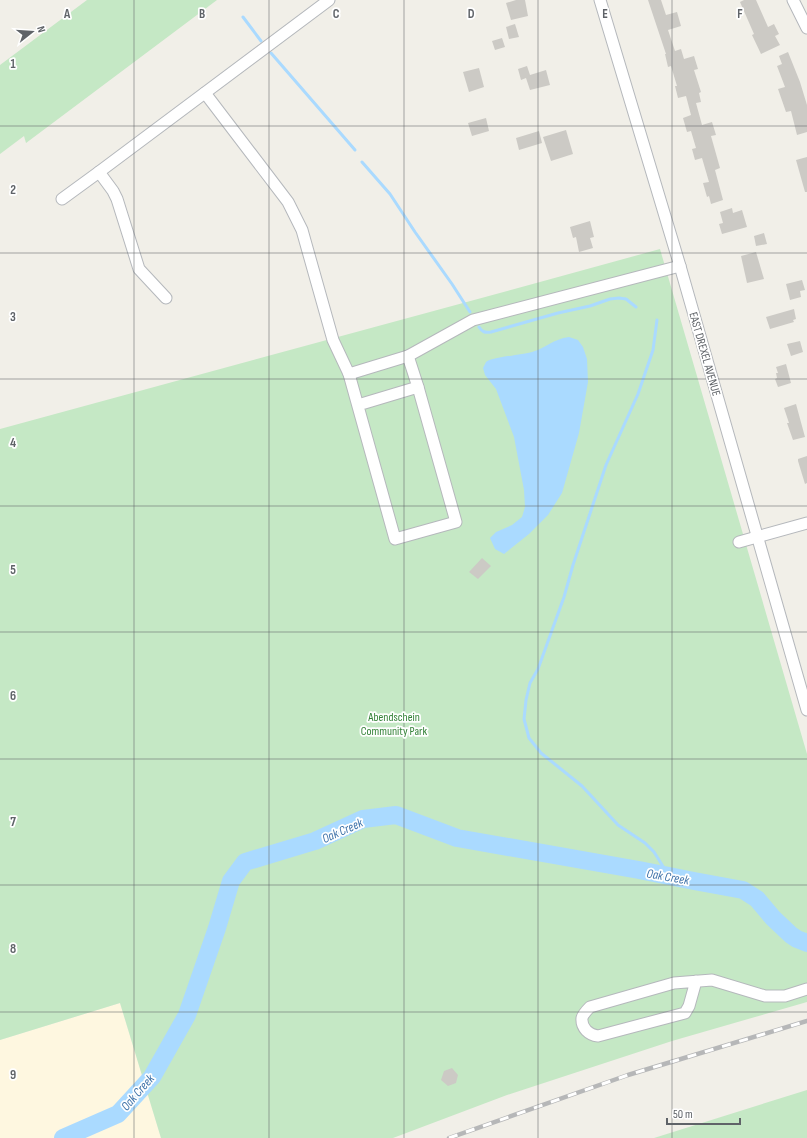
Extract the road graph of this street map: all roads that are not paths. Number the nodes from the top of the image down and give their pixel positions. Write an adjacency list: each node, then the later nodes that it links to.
1 (329, 0): 5 (street)
2 (600, 0): 8 (street, EAST DREXEL AVENUE)
3 (793, 0): 4 (street)
4 (807, 28)
5 (205, 93): 6 (street); 11 (street)
6 (100, 172): 7 (street); 9 (street)
7 (62, 199)
8 (680, 266): 10 (street); 15 (street, EAST DREXEL AVENUE)
9 (166, 298)
10 (408, 356): 11 (street); 12 (street)
11 (349, 374): 13 (street)
12 (418, 387): 13 (street); 13 (street)
13 (358, 404)
14 (807, 523): 15 (street)
15 (757, 537): 16 (street); 17 (street, EAST DREXEL AVENUE)
16 (739, 542)
17 (807, 710)
18 (696, 981): 18 (street); 19 (street)
19 (807, 989)

